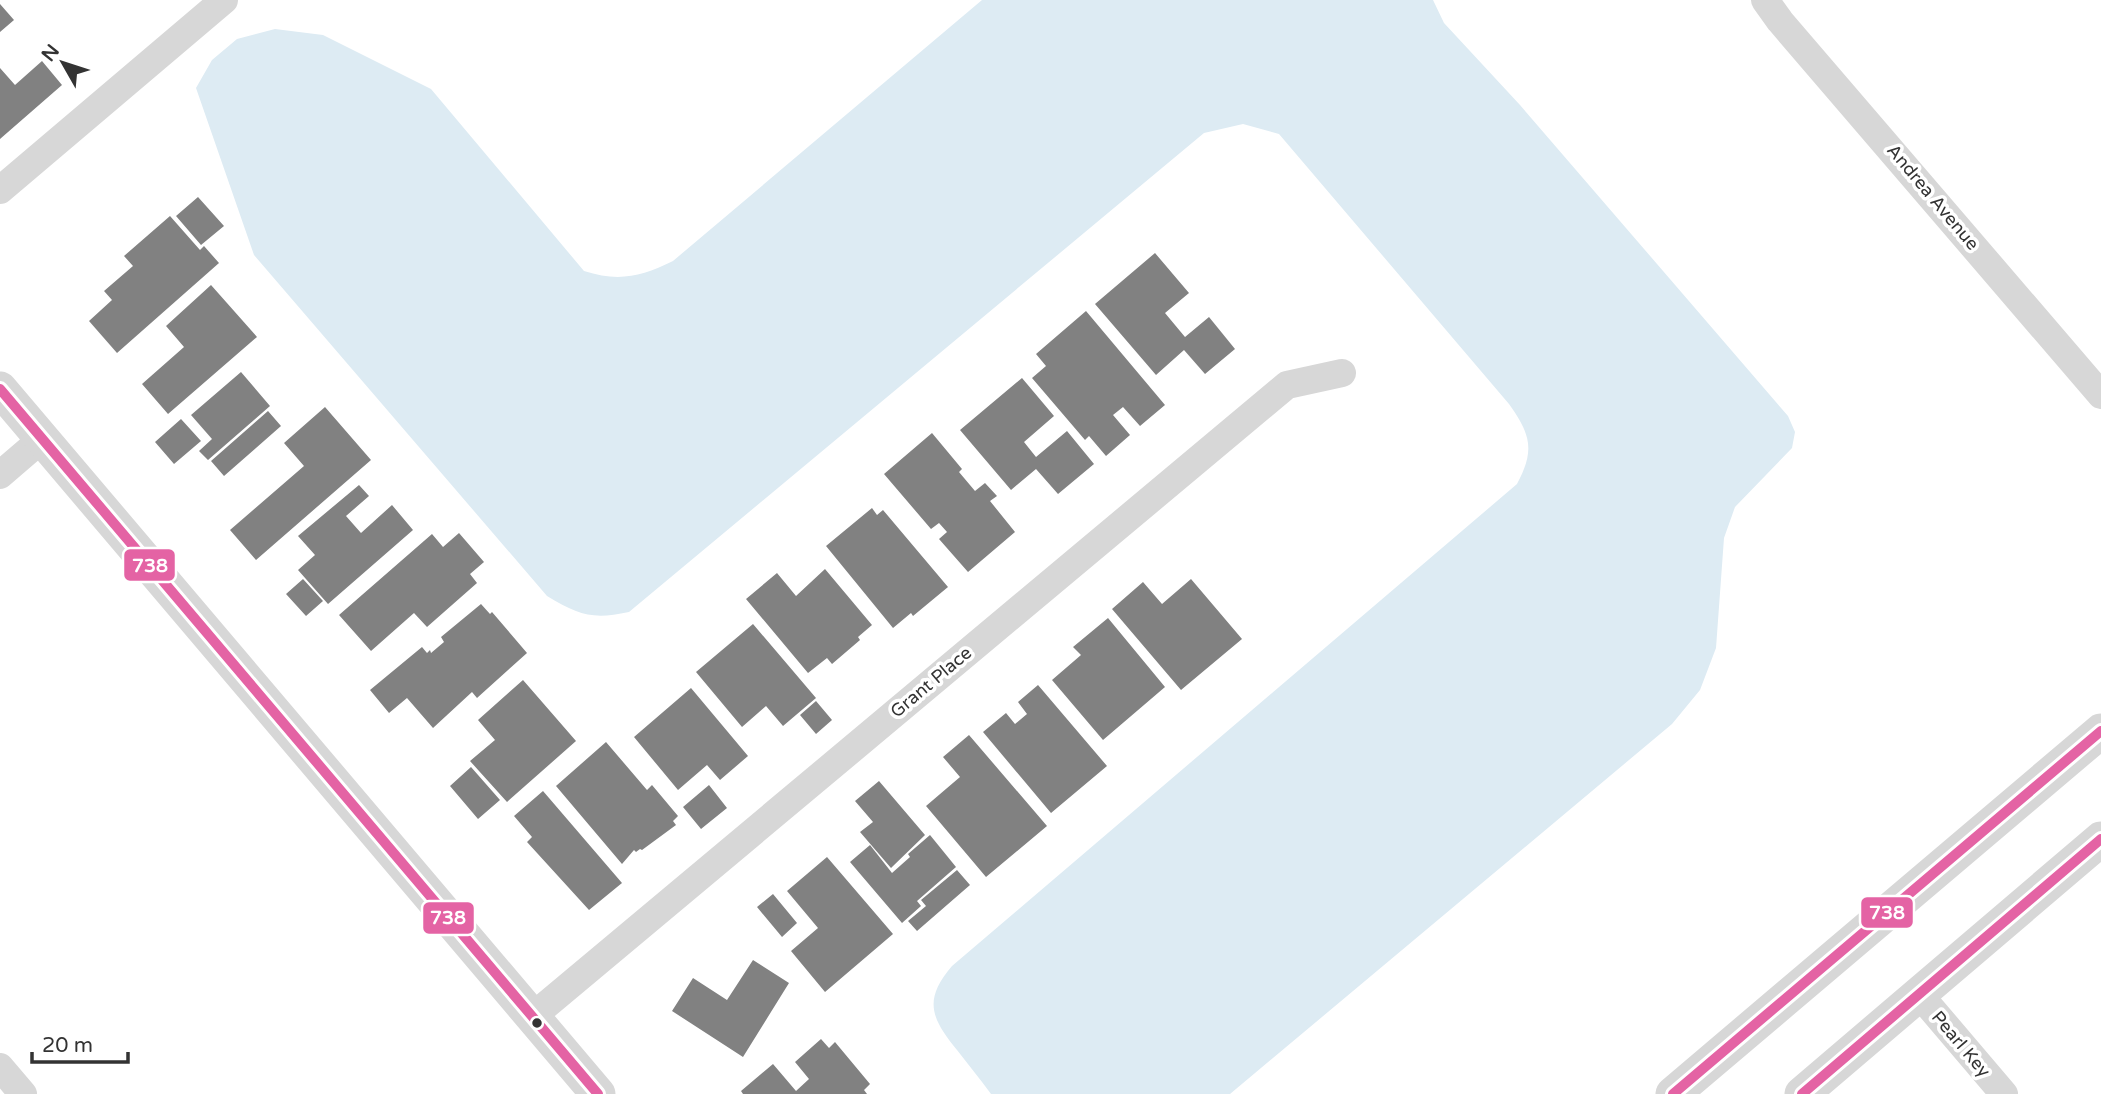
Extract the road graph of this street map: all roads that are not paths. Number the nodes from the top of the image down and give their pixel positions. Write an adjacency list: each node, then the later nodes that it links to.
1 (224, 0): 3 (street)
2 (1765, 0): 5 (street, Andrea Avenue)
3 (0, 190)
4 (1342, 373): 12 (street, Grant Place)
5 (2101, 395)
6 (2, 396): 7 (street)
7 (43, 438): 8 (street); 12 (street)
8 (0, 475)
9 (2101, 731): 16 (street)
10 (2101, 839): 11 (street)
11 (1918, 993): 17 (street); 18 (street, Pearl Key)
12 (533, 1016): 15 (street)
13 (0, 1067): 14 (street)
14 (23, 1094)
15 (598, 1094)
16 (1673, 1094)
17 (1802, 1094)
18 (2004, 1094)

